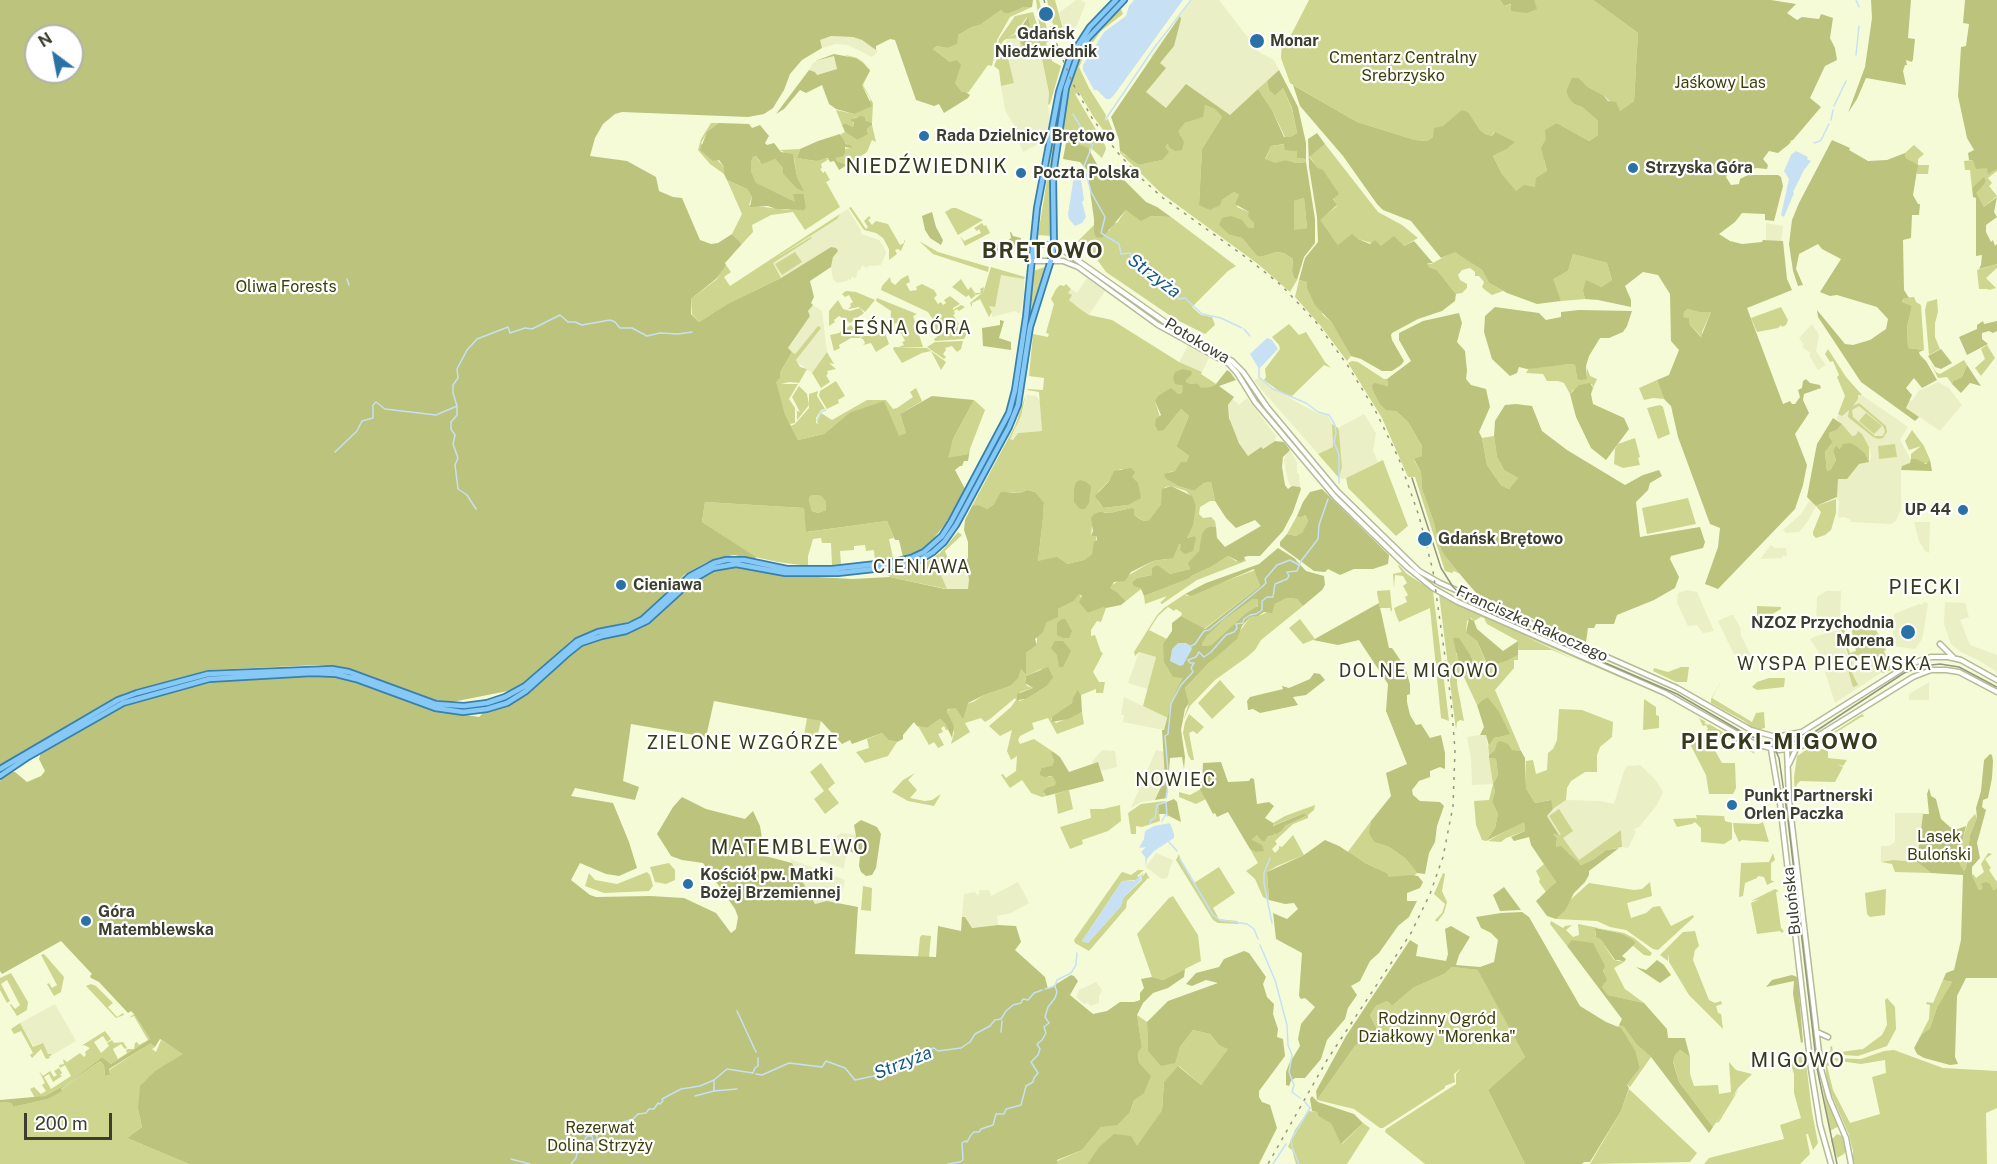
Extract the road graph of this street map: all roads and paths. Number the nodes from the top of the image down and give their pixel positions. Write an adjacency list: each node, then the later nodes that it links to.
1 (1116, 0): 3 (main road)
2 (1124, 0): 3 (main road)
3 (1101, 19): 4 (main road); 5 (main road)
4 (1034, 244): 5 (main road); 6 (main road)
5 (1054, 246): 7 (main road); 8 (main road, Potokowa)
6 (1032, 261): 7 (main road, Potokowa); 19 (main road)
7 (1051, 261): 9 (main road, Potokowa); 19 (main road)
8 (1146, 309): 9 (main road); 10 (main road, Potokowa)
9 (1142, 314): 10 (main road, Potokowa)
10 (1243, 377): 11 (main road, Potokowa); 12 (main road, Potokowa)
11 (1295, 440): 12 (main road); 13 (main road, Potokowa)
12 (1290, 444): 14 (main road, Potokowa)
13 (1314, 464): 15 (main road, Franciszka Rakoczego)
14 (1310, 468): 16 (main road, Franciszka Rakoczego)
15 (1465, 594): 16 (main road); 23 (main road, Franciszka Rakoczego)
16 (1458, 602): 25 (main road, Franciszka Rakoczego)
17 (1940, 644): 18 (main road)
18 (1953, 658): 21 (main road, Franciszka Rakoczego); 23 (main road, Franciszka Rakoczego)
19 (284, 672): 20 (main road)
20 (268, 673): 28 (main road); 29 (main road)
21 (1997, 680)
22 (1997, 692): 24 (main road, Franciszka Rakoczego)
23 (1781, 736): 25 (main road); 26 (main road)
24 (1796, 748): 26 (main road, Franciszka Rakoczego); 27 (main road, Bulońska)
25 (1771, 749): 26 (main road, Franciszka Rakoczego); 31 (main road, Bulońska)
26 (1788, 750): 27 (main road, Bulońska)
27 (1789, 765): 30 (main road, Bulońska)
28 (0, 769)
29 (0, 776)
30 (1800, 897): 31 (main road); 32 (main road, Bulońska)
31 (1791, 899): 36 (main road, Bulońska)
32 (1816, 1032): 33 (main road); 35 (main road, Bulońska)
33 (1828, 1037)
34 (1829, 1055): 35 (main road)
35 (1820, 1060): 37 (main road, Bulońska)
36 (1831, 1164)
37 (1851, 1164)

